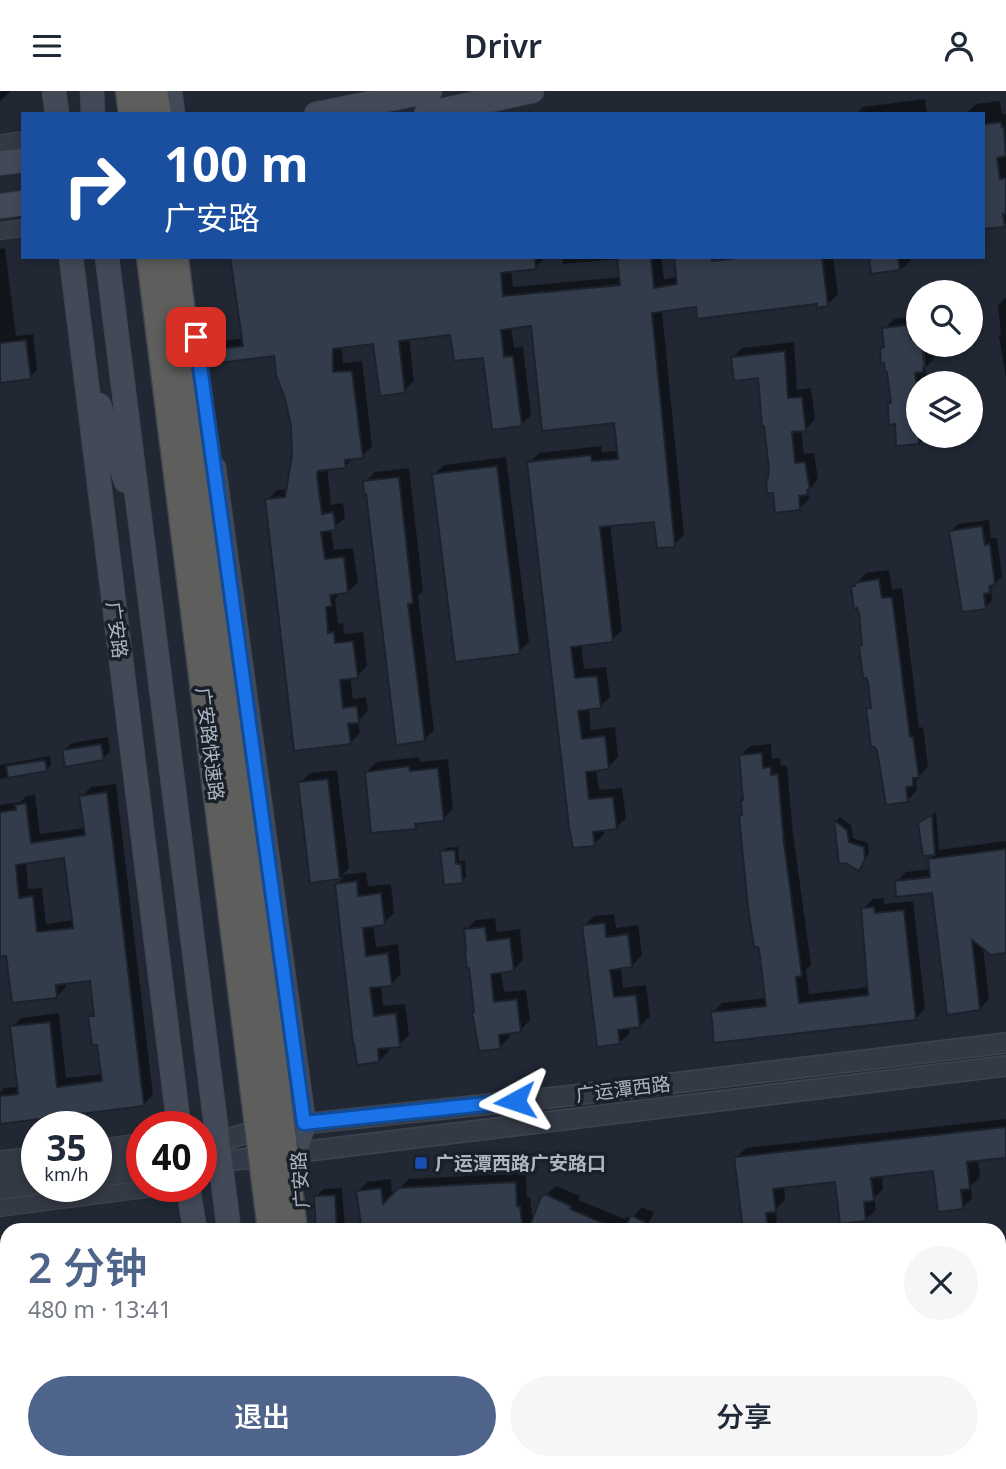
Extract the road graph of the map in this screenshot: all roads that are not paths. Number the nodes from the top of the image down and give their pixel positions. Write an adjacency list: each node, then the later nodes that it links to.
1 (54, 91): 9 (main road)
2 (92, 91): 10 (main road)
3 (118, 91): 11 (main road)
4 (129, 91): 12 (highway)
5 (154, 91): 13 (highway)
6 (170, 91): 14 (main road)
7 (430, 91): 15 (main road)
8 (532, 91): 16 (main road)
9 (57, 112)
10 (93, 112)
11 (121, 112)
12 (132, 112)
13 (158, 112)
14 (173, 112)
15 (326, 112)
16 (435, 112)
17 (21, 140): 18 (street)
18 (0, 143)
19 (21, 160): 20 (main road)
20 (0, 163)
21 (21, 203): 22 (main road)
22 (0, 206)
23 (21, 228): 24 (street)
24 (0, 231)
25 (71, 259): 31 (main road, 广安路)
26 (107, 259): 32 (main road)
27 (142, 259): 38 (main road)
28 (150, 259): 55 (highway, 广安路快速路, bridge)
29 (175, 259): 57 (highway, 广安路快速路, bridge)
30 (185, 259): 37 (main road, 广安路)
31 (84, 362): 32 (main road); 35 (main road, 广安路)
32 (140, 523): 36 (main road)
33 (1006, 1043): 37 (street, 广运潭西路)
34 (1006, 1066): 40 (street, 广运潭西路)
35 (177, 1111)
36 (205, 1111)
37 (304, 1123): 38 (street, 广运潭西路); 40 (main road, 广安路)
38 (264, 1128): 39 (street, 广运潭西路); 42 (main road)
39 (217, 1151)
40 (295, 1153): 42 (street, 广运潭西路); 58 (main road, 广安路)
41 (217, 1154): 42 (street, 广运潭西路)
42 (267, 1156): 56 (main road)
43 (21, 1157): 44 (street)
44 (0, 1160)
45 (21, 1170): 46 (street)
46 (0, 1172)
47 (217, 1182): 54 (main road)
48 (21, 1186): 49 (street)
49 (0, 1189)
50 (126, 1192): 52 (street)
51 (190, 1202): 53 (main road)
52 (0, 1207)
53 (194, 1223)
54 (227, 1223)
55 (270, 1223)
56 (276, 1223)
57 (293, 1223)
58 (303, 1223)

